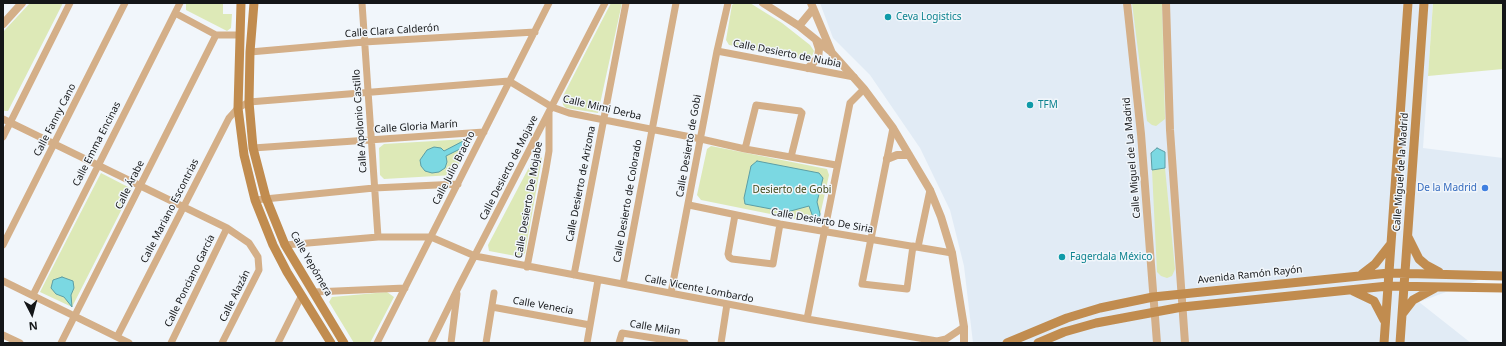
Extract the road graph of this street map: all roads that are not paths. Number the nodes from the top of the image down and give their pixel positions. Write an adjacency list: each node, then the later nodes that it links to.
1 (22, 3): 20 (street)
2 (70, 3): 40 (street)
3 (124, 3): 47 (street, Calle Fanny Cano)
4 (180, 3): 19 (street, Calle Emma Encinas)
5 (241, 3): 24 (main road)
6 (254, 3): 28 (main road, Calle Yepómera)
7 (362, 3): 26 (street, Calle Apolonio Castillo)
8 (549, 3): 22 (street, Calle Julio Bracho)
9 (605, 3): 37 (street, Calle Desierto de Mojave)
10 (626, 3): 39 (street, Calle Desierto de Arizona)
11 (676, 3): 42 (street, Calle Desierto de Colorado)
12 (728, 3): 27 (street, Calle Desierto de Gobi)
13 (763, 3): 21 (street)
14 (1127, 3): 100 (street, Calle Miguel de La Madrid)
15 (1166, 3): 97 (street)
16 (1408, 3): 73 (main road, Calle Miguel de la Madrid)
17 (1424, 3): 67 (main road, Calle Miguel de la Madrid)
18 (812, 6): 21 (street); 29 (street)
19 (175, 12): 23 (street); 53 (street, Calle Emma Encinas)
20 (3, 24)
21 (798, 26): 25 (street)
22 (535, 32): 26 (street, Calle Clara Calderón); 32 (street, Calle Julio Bracho)
23 (216, 35): 24 (street); 56 (street, Calle Árabe)
24 (240, 35): 36 (main road)
25 (816, 40): 29 (street); 30 (street)
26 (364, 42): 28 (street, Calle Clara Calderón); 34 (street, Calle Apolonio Castillo)
27 (717, 51): 30 (street, Calle Desierto de Nubia); 46 (street, Calle Desierto de Gobi)
28 (250, 52): 35 (main road, Calle Yepómera)
29 (832, 52): 31 (street)
30 (808, 68): 31 (street, Calle Desierto de Nubia)
31 (854, 77): 33 (street)
32 (509, 81): 34 (street); 37 (street, Calle Mimi Derba); 43 (street, Calle Julio Bracho)
33 (864, 89): 41 (street); 54 (street, Calle Desierto De Siria)
34 (368, 91): 35 (street); 45 (street, Calle Apolonio Castillo)
35 (249, 102): 36 (street, Calle Mariano Escontrias); 48 (main road, Calle Yepómera)
36 (238, 108): 60 (main road); 62 (street, Calle Mariano Escontrias)
37 (550, 110): 39 (street, Calle Mimi Derba); 76 (street, Calle Desierto de Mojave); 77 (street, Calle Desierto De Mojabe)
38 (3, 119): 40 (street)
39 (604, 121): 42 (street, Calle Mimi Derba); 81 (street, Calle Desierto de Arizona)
40 (10, 123): 44 (street); 47 (street)
41 (893, 128): 50 (street); 52 (street)
42 (652, 129): 46 (street, Calle Mimi Derba); 86 (street, Calle Desierto de Colorado)
43 (484, 132): 45 (street, Calle Gloria Marín); 55 (street, Calle Julio Bracho)
44 (3, 137)
45 (372, 139): 48 (street, Calle Gloria Marín); 57 (street, Calle Apolonio Castillo)
46 (701, 139): 49 (street, Calle Mimi Derba); 61 (street, Calle Desierto de Gobi)
47 (54, 144): 53 (street); 71 (street, Calle Fanny Cano)
48 (253, 148): 59 (main road, Calle Yepómera)
49 (745, 149): 51 (street, Calle Mimi Derba); 51 (street)
50 (909, 155): 52 (street); 58 (street)
51 (791, 157): 54 (street, Calle Mimi Derba)
52 (887, 159): 70 (street)
53 (98, 164): 56 (street); 98 (street, Calle Emma Encinas)
54 (836, 165): 66 (street, Calle Desierto De Siria)
55 (458, 184): 57 (street); 69 (street, Calle Julio Bracho)
56 (140, 185): 62 (street); 106 (street, Calle Árabe)
57 (374, 188): 59 (street); 68 (street, Calle Apolonio Castillo)
58 (930, 190): 74 (street); 75 (street)
59 (266, 198): 60 (street); 72 (main road, Calle Yepómera)
60 (255, 200): 99 (main road)
61 (689, 205): 63 (street, Calle Desierto De Siria); 96 (street, Calle Desierto de Gobi)
62 (183, 207): 65 (street); 112 (street, Calle Mariano Escontrias)
63 (735, 215): 64 (street, Calle Desierto De Siria); 64 (street)
64 (780, 224): 66 (street, Calle Desierto De Siria)
65 (227, 228): 117 (street, Calle Ponciano García); 118 (street, Calle Alazán)
66 (824, 231): 70 (street, Calle Desierto De Siria); 107 (street, Calle Desierto De Siria)
67 (1407, 234): 79 (main road, Calle Miguel de la Madrid); 80 (main road)
68 (378, 237): 69 (street); 72 (street)
69 (431, 237): 76 (street, Calle Vicente Lombardo); 90 (street, Calle Julio Bracho)
70 (870, 239): 74 (street, Calle Desierto De Siria); 74 (street)
71 (3, 245)
72 (285, 245): 94 (main road, Calle Yepómera)
73 (1390, 245): 78 (main road, Calle Miguel de la Madrid); 82 (main road)
74 (915, 247): 75 (street, Calle Desierto De Siria)
75 (952, 253): 110 (street)
76 (475, 256): 77 (street, Calle Vicente Lombardo); 91 (street, Calle Desierto de Mojave)
77 (528, 267): 81 (street, Calle Vicente Lombardo)
78 (1389, 273): 79 (main road, Avenida Ramón Rayón); 82 (main road, Avenida Ramón Rayón); 87 (main road, Calle Miguel de la Madrid)
79 (1406, 273): 80 (main road, Avenida Ramón Rayón); 88 (main road, Calle Miguel de la Madrid)
80 (1446, 274): 83 (main road, Avenida Ramón Rayón)
81 (574, 275): 84 (street, Calle Vicente Lombardo)
82 (1359, 275): 97 (main road, Avenida Ramón Rayón)
83 (1503, 276)
84 (598, 280): 86 (street, Calle Vicente Lombardo); 109 (street)
85 (3, 281): 98 (street)
86 (623, 284): 96 (street, Calle Vicente Lombardo)
87 (1388, 286): 88 (main road); 93 (main road); 108 (main road, Calle Miguel de la Madrid)
88 (1405, 286): 89 (main road); 105 (main road, Calle Miguel de la Madrid)
89 (1439, 287): 92 (main road); 105 (main road)
90 (405, 288): 94 (street); 122 (street, Calle Julio Bracho)
91 (458, 288): 123 (street, Calle Desierto de Mojave); 124 (street)
92 (1503, 288)
93 (1350, 290): 103 (main road); 108 (main road)
94 (314, 292): 121 (main road, Calle Yepómera)
95 (494, 293): 102 (street)
96 (671, 293): 101 (street, Calle Vicente Lombardo)
97 (1181, 294): 100 (main road, Avenida Ramón Rayón); 103 (street)
98 (33, 296): 106 (street)
99 (301, 297): 119 (street); 120 (main road)
100 (1153, 297): 104 (street, Calle Miguel de La Madrid); 131 (main road, Avenida Ramón Rayón)
101 (727, 304): 107 (street, Calle Vicente Lombardo); 129 (street)
102 (492, 307): 109 (street, Calle Venecia); 125 (street)
103 (1182, 307): 104 (main road); 134 (street)
104 (1154, 311): 132 (main road); 133 (street, Calle Miguel de La Madrid)
105 (1402, 314): 136 (main road, Calle Miguel de la Madrid)
106 (76, 317): 112 (street); 115 (street, Calle Árabe)
107 (807, 319): 110 (street, Calle Vicente Lombardo)
108 (1385, 323): 135 (main road, Calle Miguel de la Madrid)
109 (590, 325): 126 (street)
110 (964, 327): 130 (street)
111 (3, 335): 113 (street)
112 (117, 337): 116 (street)
113 (10, 341): 114 (street)
114 (20, 343)
115 (61, 343)
116 (129, 343)
117 (171, 343)
118 (222, 343)
119 (278, 343)
120 (331, 343)
121 (344, 343)
122 (377, 343)
123 (431, 343)
124 (451, 343)
125 (486, 343)
126 (587, 343)
127 (618, 343): 128 (street, Calle Milan)
128 (685, 343)
129 (721, 343)
130 (964, 343)
131 (1007, 343)
132 (1038, 343)
133 (1157, 343)
134 (1185, 343)
135 (1384, 343)
136 (1400, 343)

